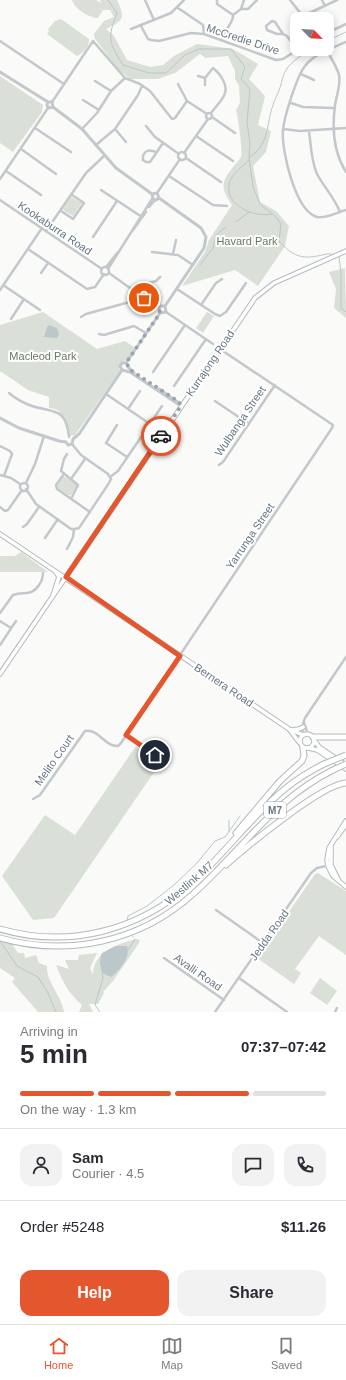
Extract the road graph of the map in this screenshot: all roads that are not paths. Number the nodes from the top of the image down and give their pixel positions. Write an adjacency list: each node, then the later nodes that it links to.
1 (145, 0): 15 (street)
2 (184, 0): 10 (street)
3 (216, 0): 14 (street)
4 (244, 0): 11 (street)
5 (257, 0): 11 (street)
6 (290, 0): 12 (street)
7 (322, 0): 9 (street)
8 (336, 0): 9 (street)
9 (325, 6): 13 (street)
10 (178, 8): 15 (street); 20 (street)
11 (241, 9): 14 (street)
12 (299, 12)
13 (314, 12)
14 (234, 15): 22 (street)
15 (154, 20): 17 (street)
16 (346, 24): 19 (street)
17 (141, 26): 18 (street); 20 (street, McCredie Drive)
18 (131, 29)
19 (334, 30)
20 (204, 34): 22 (street, McCredie Drive)
21 (283, 34): 21 (street); 23 (street)
22 (222, 39): 27 (street, McCredie Drive)
23 (290, 40)
24 (0, 41): 37 (street)
25 (346, 42): 26 (street)
26 (334, 47)
27 (290, 54)
28 (318, 56): 31 (street)
29 (330, 56): 49 (street)
30 (0, 72): 44 (street)
31 (301, 74): 35 (street); 46 (street)
32 (198, 76): 34 (street)
33 (125, 78): 37 (street); 40 (street); 41 (street)
34 (205, 78): 39 (street); 51 (street)
35 (314, 80)
36 (95, 81): 41 (street)
37 (64, 84): 45 (street)
38 (178, 84): 43 (street)
39 (206, 85)
40 (142, 86): 43 (street); 59 (street)
41 (111, 91): 50 (street)
42 (83, 100): 50 (street)
43 (187, 101): 52 (street)
44 (48, 102): 45 (street); 48 (street)
45 (52, 102): 47 (street)
46 (291, 103): 49 (street); 61 (street)
47 (53, 107): 48 (street); 58 (street)
48 (48, 108): 56 (street)
49 (334, 108): 60 (street)
50 (99, 110): 58 (street)
51 (211, 113): 52 (street); 53 (street)
52 (207, 114): 54 (street)
53 (212, 118): 54 (street); 63 (street)
54 (208, 119): 64 (street)
55 (146, 126): 66 (street)
56 (35, 128): 68 (street); 69 (street)
57 (346, 128): 60 (street)
58 (82, 129): 67 (street)
59 (115, 129): 65 (street); 67 (street)
60 (334, 129): 62 (street); 78 (street)
61 (283, 130): 62 (street); 94 (street)
62 (309, 131): 94 (street)
63 (235, 134)
64 (196, 136): 71 (street); 76 (street)
65 (126, 142)
66 (162, 142): 70 (street); 72 (street)
67 (96, 145): 73 (street)
68 (21, 149): 77 (street); 79 (street)
69 (70, 152)
70 (156, 152): 70 (street)
71 (184, 153): 72 (street); 74 (street)
72 (179, 154): 75 (street)
73 (105, 155): 85 (street); 87 (street)
74 (186, 158): 75 (street); 82 (street)
75 (180, 159): 80 (street)
76 (233, 161)
77 (6, 171): 81 (street); 86 (street)
78 (346, 172)
79 (56, 174)
80 (169, 176): 84 (street); 91 (street)
81 (0, 180)
82 (221, 182)
83 (101, 190): 90 (street)
84 (157, 193): 85 (street); 88 (street)
85 (152, 194): 88 (street)
86 (41, 195)
87 (72, 195): 93 (street); 93 (street)
88 (155, 199): 95 (street); 105 (street)
89 (0, 200): 96 (street, Kookaburra Road)
90 (117, 201): 95 (street); 98 (street)
91 (227, 206)
92 (346, 210): 94 (street)
93 (61, 211): 97 (street)
94 (340, 212)
95 (142, 217): 106 (street)
96 (42, 228): 97 (street, Kookaburra Road); 100 (street)
97 (46, 231): 107 (street, Kookaburra Road)
98 (93, 237)
99 (176, 240): 103 (street)
100 (28, 249): 104 (street); 114 (street)
101 (346, 251): 131 (main road, Kurrajong Road)
102 (152, 252): 103 (street)
103 (173, 254): 105 (street)
104 (48, 263): 108 (street); 110 (street)
105 (193, 265): 115 (street)
106 (107, 268): 107 (street); 109 (street)
107 (102, 269): 110 (street)
108 (41, 273)
109 (108, 273): 110 (street); 111 (street)
110 (104, 274)
111 (160, 277)
112 (222, 279): 118 (street)
113 (246, 282): 118 (street)
114 (3, 285): 116 (street); 117 (street)
115 (177, 289): 118 (street); 119 (street)
116 (0, 290)
117 (24, 299): 121 (street); 125 (street)
118 (201, 305)
119 (165, 306): 120 (street); 122 (street)
120 (159, 308): 123 (street); 124 (street)
121 (40, 310)
122 (166, 312): 123 (street); 126 (street)
123 (160, 313): 127 (street)
124 (82, 317)
125 (11, 319)
126 (185, 325): 129 (street); 135 (street)
127 (146, 333): 128 (street); 132 (street)
128 (99, 334)
129 (206, 339): 130 (street); 137 (street)
130 (213, 344)
131 (220, 349): 136 (street); 143 (main road, Kurrajong Road)
132 (126, 363): 133 (street); 134 (street)
133 (128, 367): 134 (street); 143 (street)
134 (124, 370): 140 (street); 143 (street)
135 (153, 372)
136 (275, 385): 147 (street, Wulbanga Street); 186 (street, Yarrunga Street)
137 (174, 386)
138 (140, 391): 144 (street)
139 (9, 393): 150 (street)
140 (106, 394): 144 (street); 151 (street)
141 (215, 401): 147 (street)
142 (162, 406): 146 (street)
143 (181, 406): 179 (main road, Kurrajong Road)
144 (128, 409): 146 (street)
145 (0, 418): 149 (street)
146 (150, 424): 156 (street)
147 (249, 424): 158 (street, Wulbanga Street)
148 (118, 425): 156 (street)
149 (44, 436): 152 (street); 163 (street)
150 (69, 437): 151 (street); 152 (street)
151 (73, 439): 153 (street)
152 (66, 442): 153 (street)
153 (72, 444): 157 (street)
154 (0, 446): 160 (street)
155 (67, 454): 159 (street)
156 (127, 458): 161 (street)
157 (85, 459): 161 (street); 162 (street)
158 (219, 465)
159 (64, 474): 162 (street); 167 (street)
160 (2, 475): 164 (street)
161 (110, 477): 170 (street)
162 (71, 479): 167 (street)
163 (26, 483): 164 (street); 165 (street)
164 (20, 484): 166 (street)
165 (26, 489): 166 (street); 169 (street)
166 (22, 490): 168 (street)
167 (71, 499): 170 (street)
168 (0, 507)
169 (39, 507): 171 (street); 172 (street)
170 (90, 512): 173 (street)
171 (58, 519): 173 (street); 175 (street)
172 (23, 527)
173 (74, 530): 176 (street)
174 (0, 534): 177 (main road, Bernera Road)
175 (45, 538)
176 (67, 549)
177 (56, 571): 179 (main road, Bernera Road); 180 (main road)
178 (43, 573): 181 (street)
179 (66, 577): 180 (main road, Kurrajong Road); 186 (main road, Bernera Road)
180 (53, 596): 188 (main road, Kurrajong Road)
181 (0, 613)
182 (0, 620): 184 (street)
183 (16, 621): 184 (street)
184 (11, 628): 185 (street)
185 (0, 645)
186 (180, 656): 190 (main road, Bernera Road); 191 (street, Yarrunga Street)
187 (346, 657): 189 (street)
188 (0, 674)
189 (303, 724): 190 (main road); 192 (street); 193 (street)
190 (291, 729): 192 (main road, Bernera Road); 195 (main road, Bernera Road)
191 (126, 735): 197 (street); 201 (street, Melito Court)
192 (303, 735): 193 (main road); 195 (main road)
193 (312, 737): 194 (highway); 195 (main road); 198 (main road)
194 (346, 737)
195 (304, 746): 199 (main road, Bernera Road); 208 (highway)
196 (346, 755): 208 (highway, Westlink M7 / M7, bridge)
197 (165, 757)
198 (346, 765): 207 (highway, Westlink M7 / M7, bridge)
199 (346, 769)
200 (346, 783): 207 (highway)
201 (33, 799)
202 (346, 821): 204 (main road)
203 (346, 824): 204 (main road)
204 (336, 838): 205 (main road)
205 (329, 865): 206 (main road); 212 (street, Jedda Road)
206 (346, 887)
207 (185, 901): 211 (highway, Westlink M7 / M7)
208 (162, 907): 210 (highway, Westlink M7 / M7)
209 (216, 910): 212 (street)
210 (0, 929)
211 (0, 938)
212 (263, 943): 214 (street, Jedda Road)
213 (164, 958): 215 (street, Avalli Road)
214 (239, 978): 215 (street, Jedda Road); 218 (street)
215 (224, 1000): 217 (street, Jedda Road)
216 (337, 1008): 219 (street)
217 (215, 1012)
218 (287, 1012)
219 (335, 1012)

